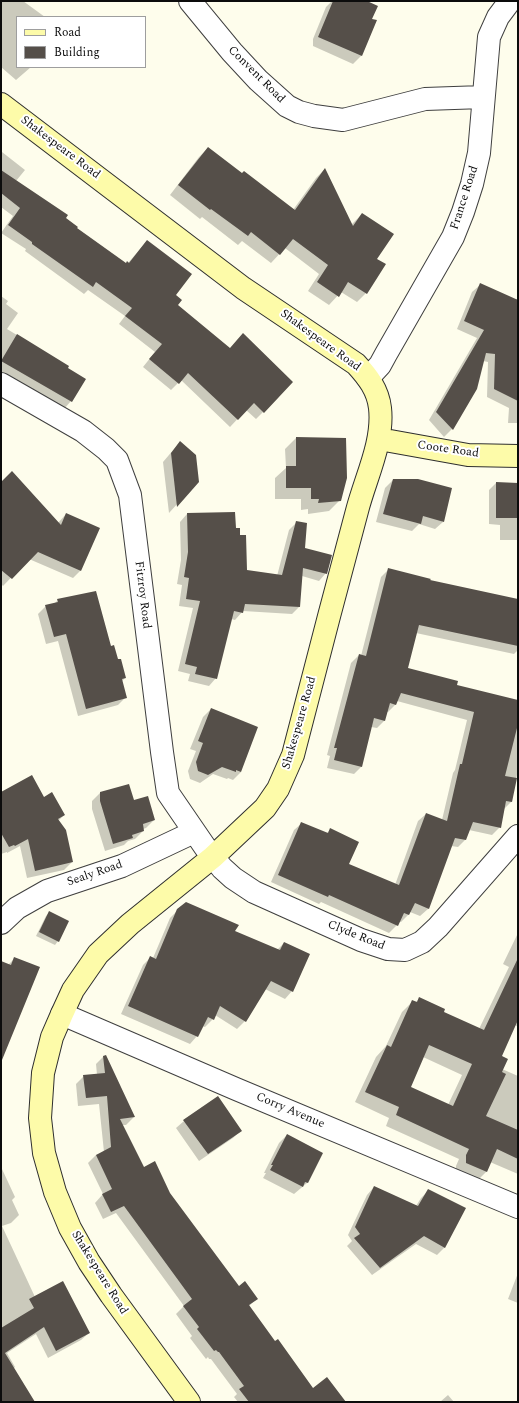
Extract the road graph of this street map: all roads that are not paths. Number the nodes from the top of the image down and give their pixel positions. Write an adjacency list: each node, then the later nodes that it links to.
1 (190, 1): 3 (street, Convent Road)
2 (510, 1): 3 (street, France Road)
3 (483, 97): 5 (street, France Road)
4 (1, 104): 5 (street, Shakespeare Road)
5 (368, 378): 7 (street, Shakespeare Road)
6 (1, 384): 9 (street, Fitzroy Road)
7 (379, 439): 8 (street, Coote Road); 11 (street, Shakespeare Road)
8 (518, 456)
9 (194, 832): 11 (street, Fitzroy Road); 12 (street, Sealy Road)
10 (518, 836): 11 (street, Clyde Road)
11 (213, 857): 13 (street, Shakespeare Road)
12 (1, 923)
13 (62, 1014): 14 (street, Corry Avenue); 15 (street, Shakespeare Road)
14 (518, 1207)
15 (189, 1402)

